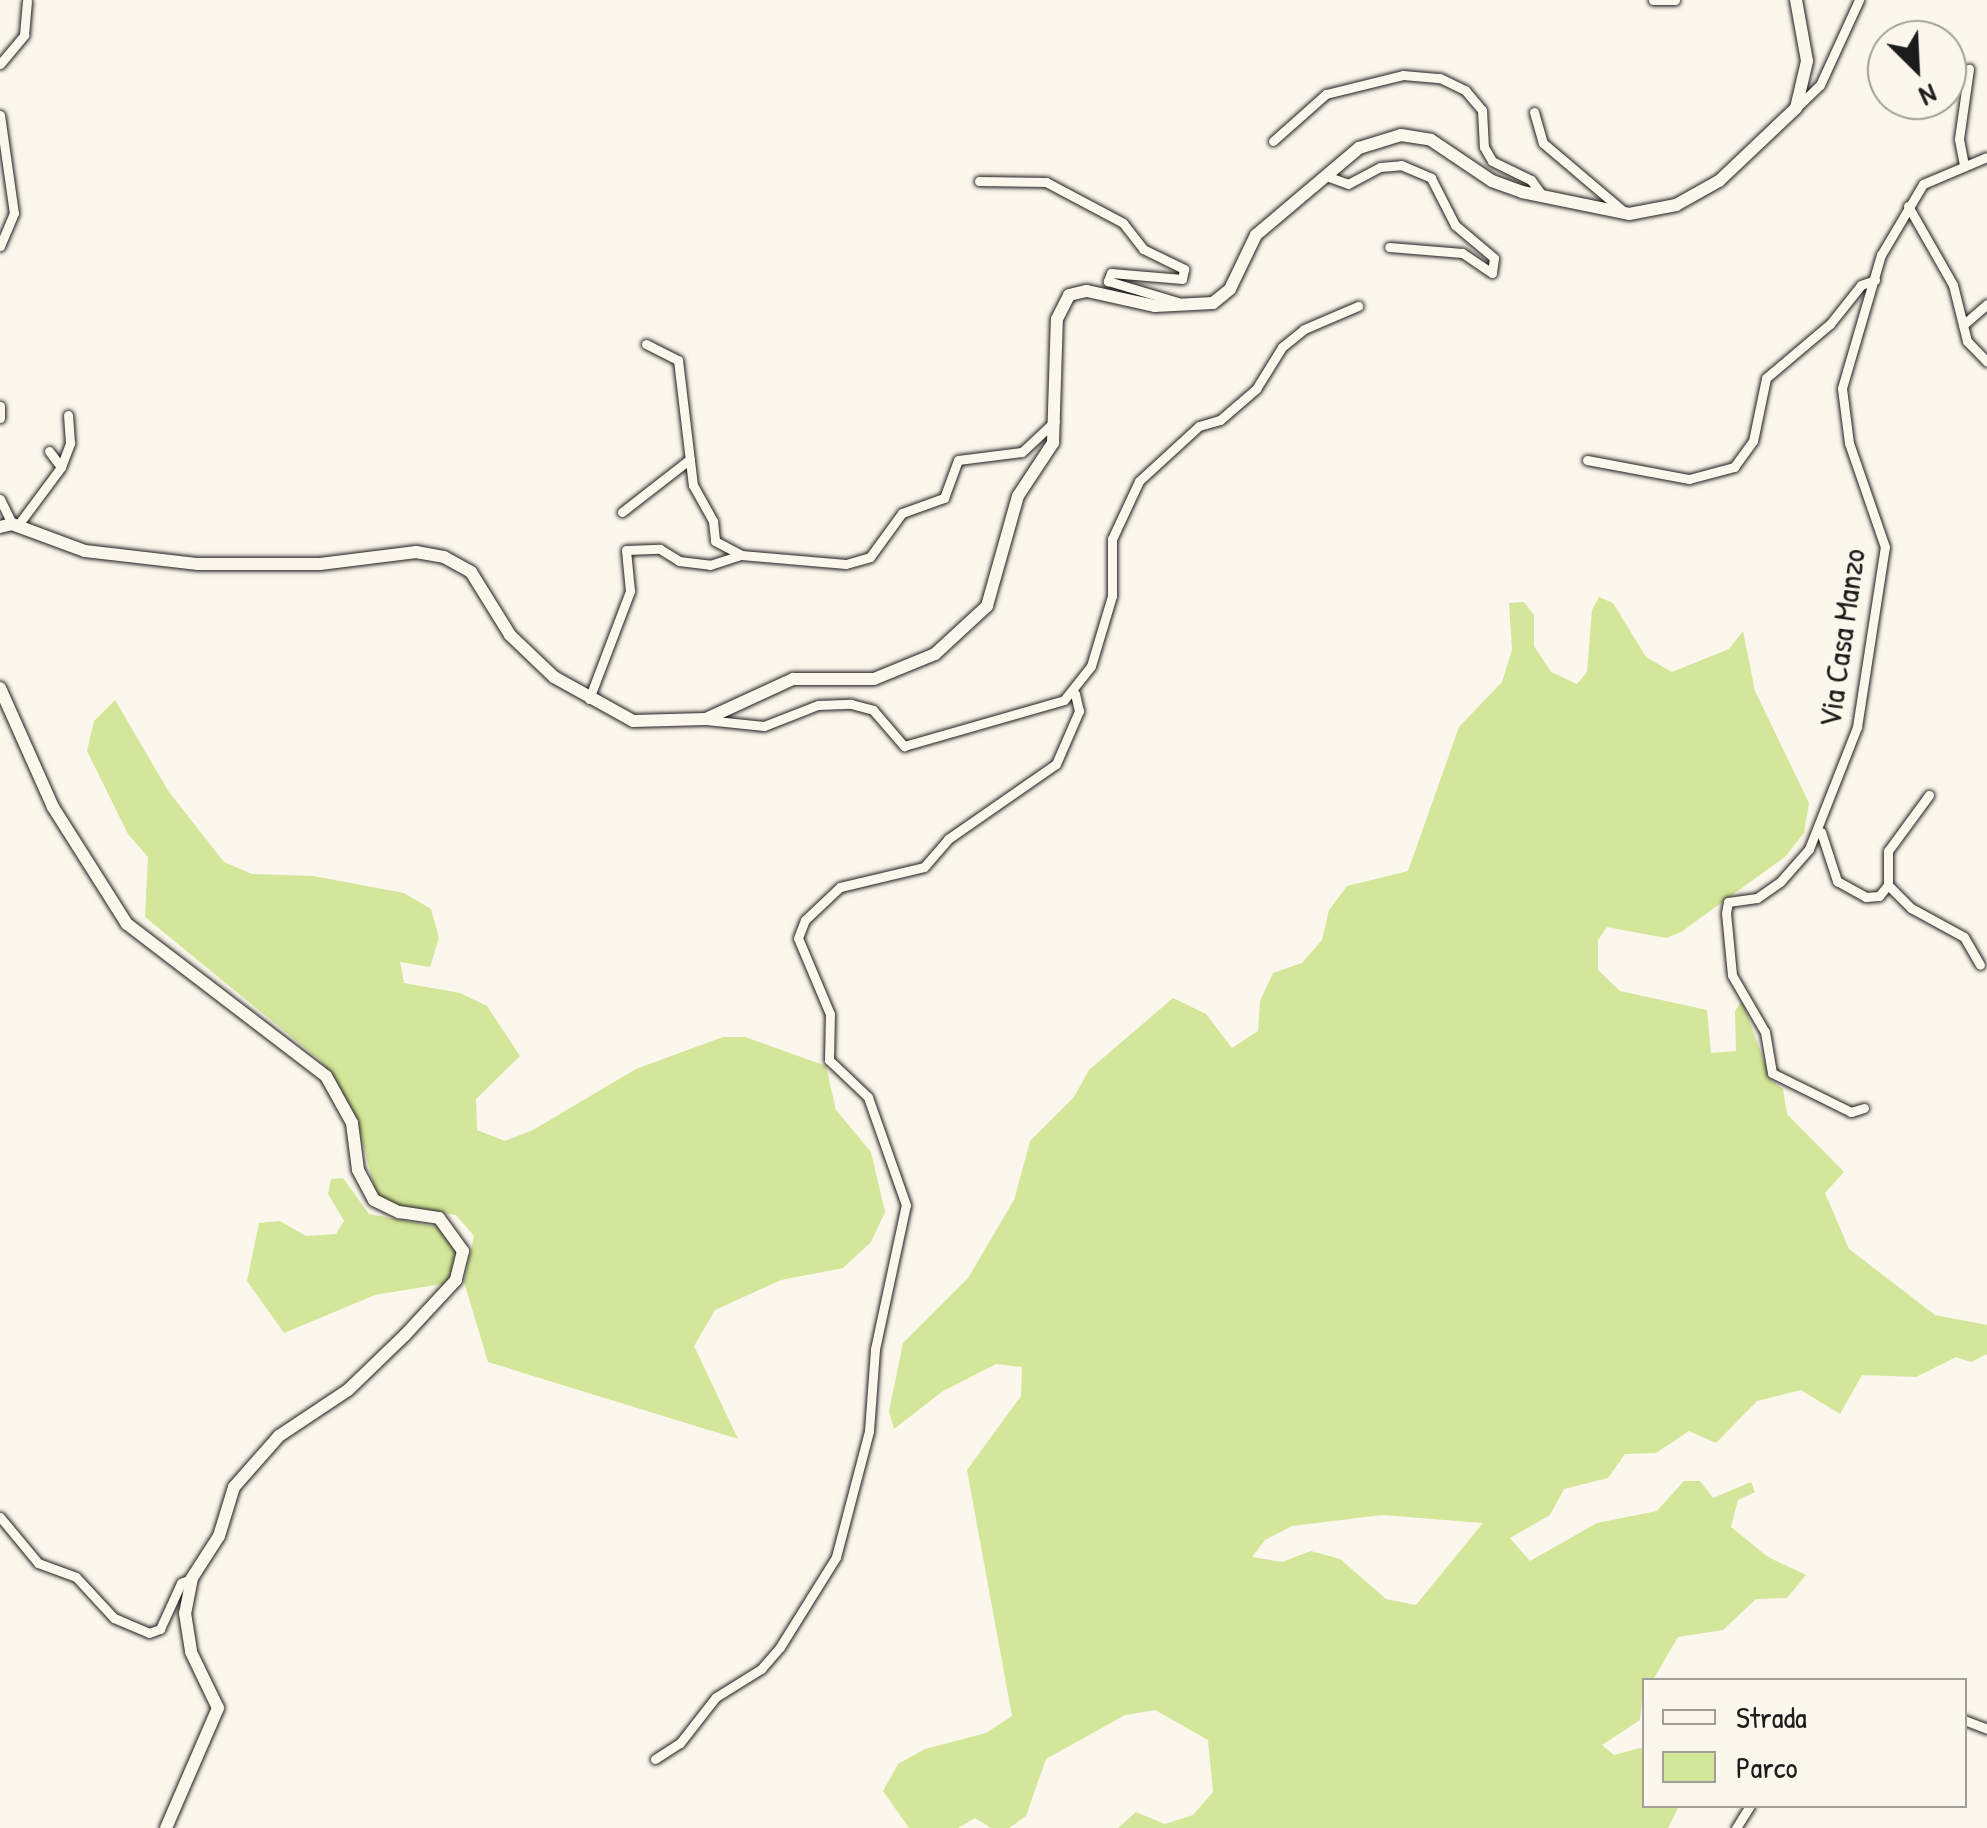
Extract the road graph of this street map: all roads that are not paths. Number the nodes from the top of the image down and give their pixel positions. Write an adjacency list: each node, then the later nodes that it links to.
1 (1653, 0): 2 (street)
2 (1674, 0)
3 (1796, 0): 8 (street)
4 (1859, 0): 8 (street)
5 (27, 1): 6 (street)
6 (0, 64)
7 (1970, 68): 13 (street)
8 (1796, 108): 18 (street)
9 (1534, 112): 18 (street)
10 (0, 115): 19 (street)
11 (1273, 141): 16 (street)
12 (1987, 156): 13 (street, Via Casa Manzo)
13 (1964, 165): 17 (street, Via Casa Manzo)
14 (1329, 177): 16 (street); 20 (street); 24 (street)
15 (979, 180): 24 (street)
16 (1541, 194): 18 (street)
17 (1908, 206): 21 (street, Via Casa Manzo); 25 (street)
18 (1628, 214)
19 (0, 246)
20 (1389, 247)
21 (1875, 280): 34 (street, Via Casa Manzo); 45 (street, Via Casa Manzo)
22 (1987, 304): 25 (street)
23 (1358, 306): 41 (street)
24 (1194, 307): 31 (street)
25 (1963, 326): 27 (street)
26 (646, 344): 33 (street)
27 (1987, 362)
28 (0, 406): 30 (street)
29 (68, 415): 35 (street)
30 (0, 418)
31 (1058, 419): 39 (street); 43 (street)
32 (49, 452): 35 (street)
33 (690, 460): 37 (street); 39 (street)
34 (1588, 460)
35 (61, 467): 38 (street)
36 (0, 499): 38 (street)
37 (622, 512)
38 (10, 525): 42 (street)
39 (740, 555): 42 (street)
40 (0, 688): 50 (street)
41 (1075, 693): 43 (street); 51 (street)
42 (589, 700): 43 (street)
43 (706, 720)
44 (1929, 795): 46 (street)
45 (1821, 830): 46 (street); 48 (street, Via Casa Manzo)
46 (1888, 884): 47 (street)
47 (1980, 965)
48 (1864, 1108)
49 (0, 1517): 50 (street)
50 (192, 1578): 52 (street)
51 (655, 1760)
52 (166, 1828)

